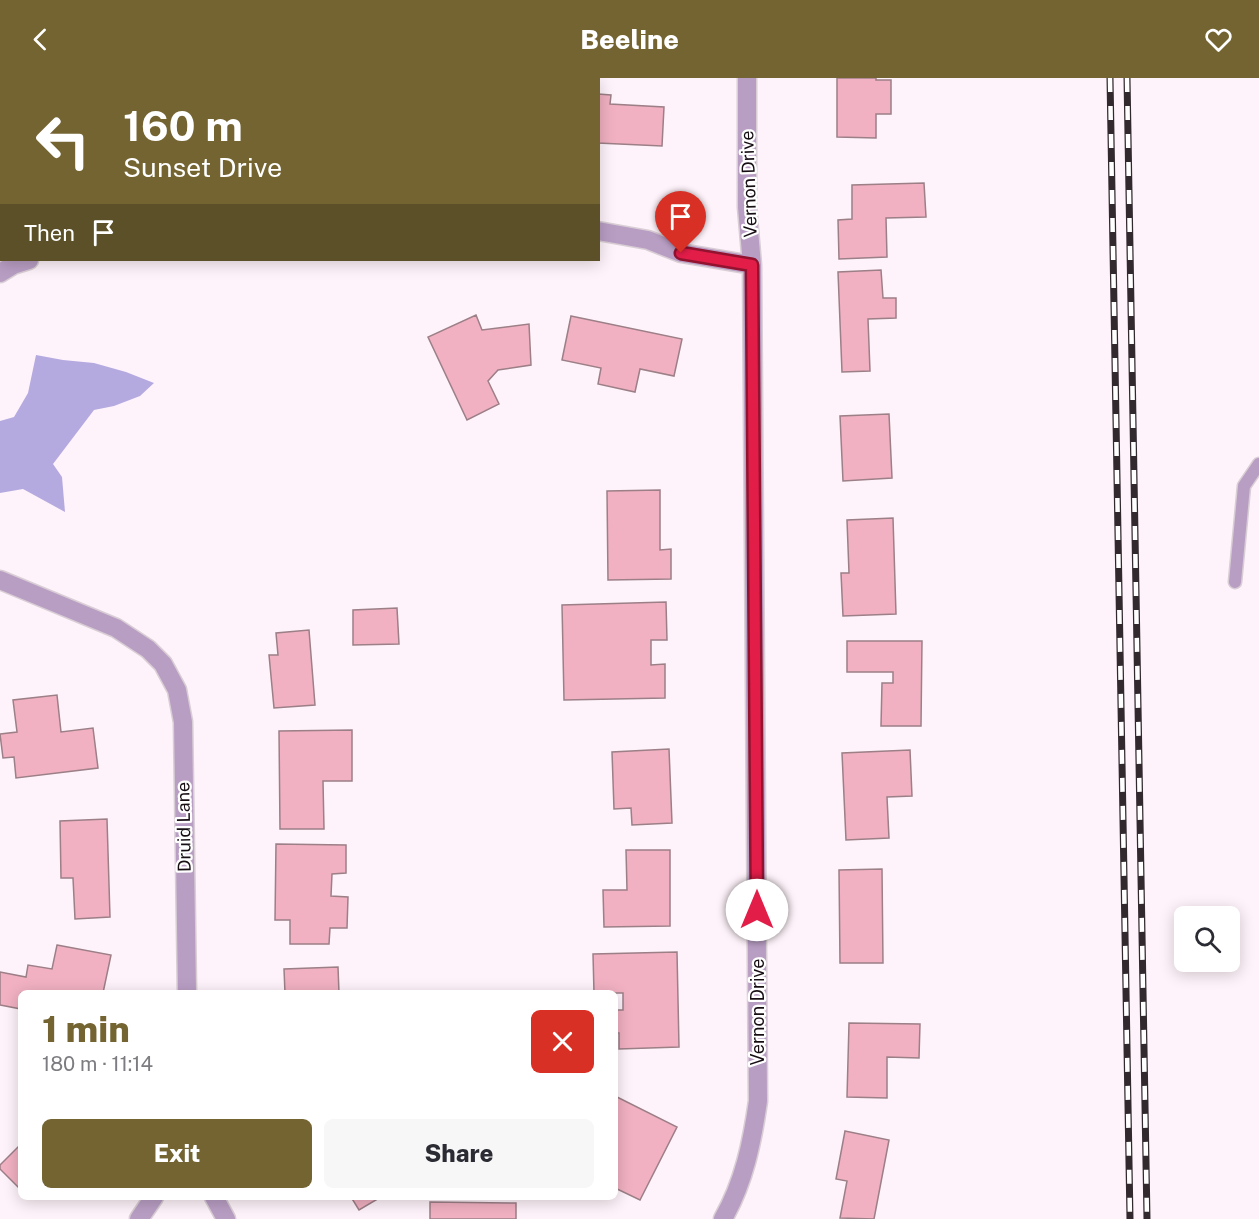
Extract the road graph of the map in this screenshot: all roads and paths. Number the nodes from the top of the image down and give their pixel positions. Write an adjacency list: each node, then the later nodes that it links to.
1 (747, 78): 4 (street, Vernon Drive)
2 (600, 231): 4 (street)
3 (25, 261): 5 (street)
4 (752, 265): 14 (street, Vernon Drive)
5 (0, 273)
6 (1259, 464): 8 (lane)
7 (0, 580): 9 (street, Druid Lane)
8 (1235, 582)
9 (187, 990)
10 (152, 1200): 12 (street)
11 (216, 1200): 13 (street)
12 (139, 1219)
13 (226, 1219)
14 (723, 1219)

